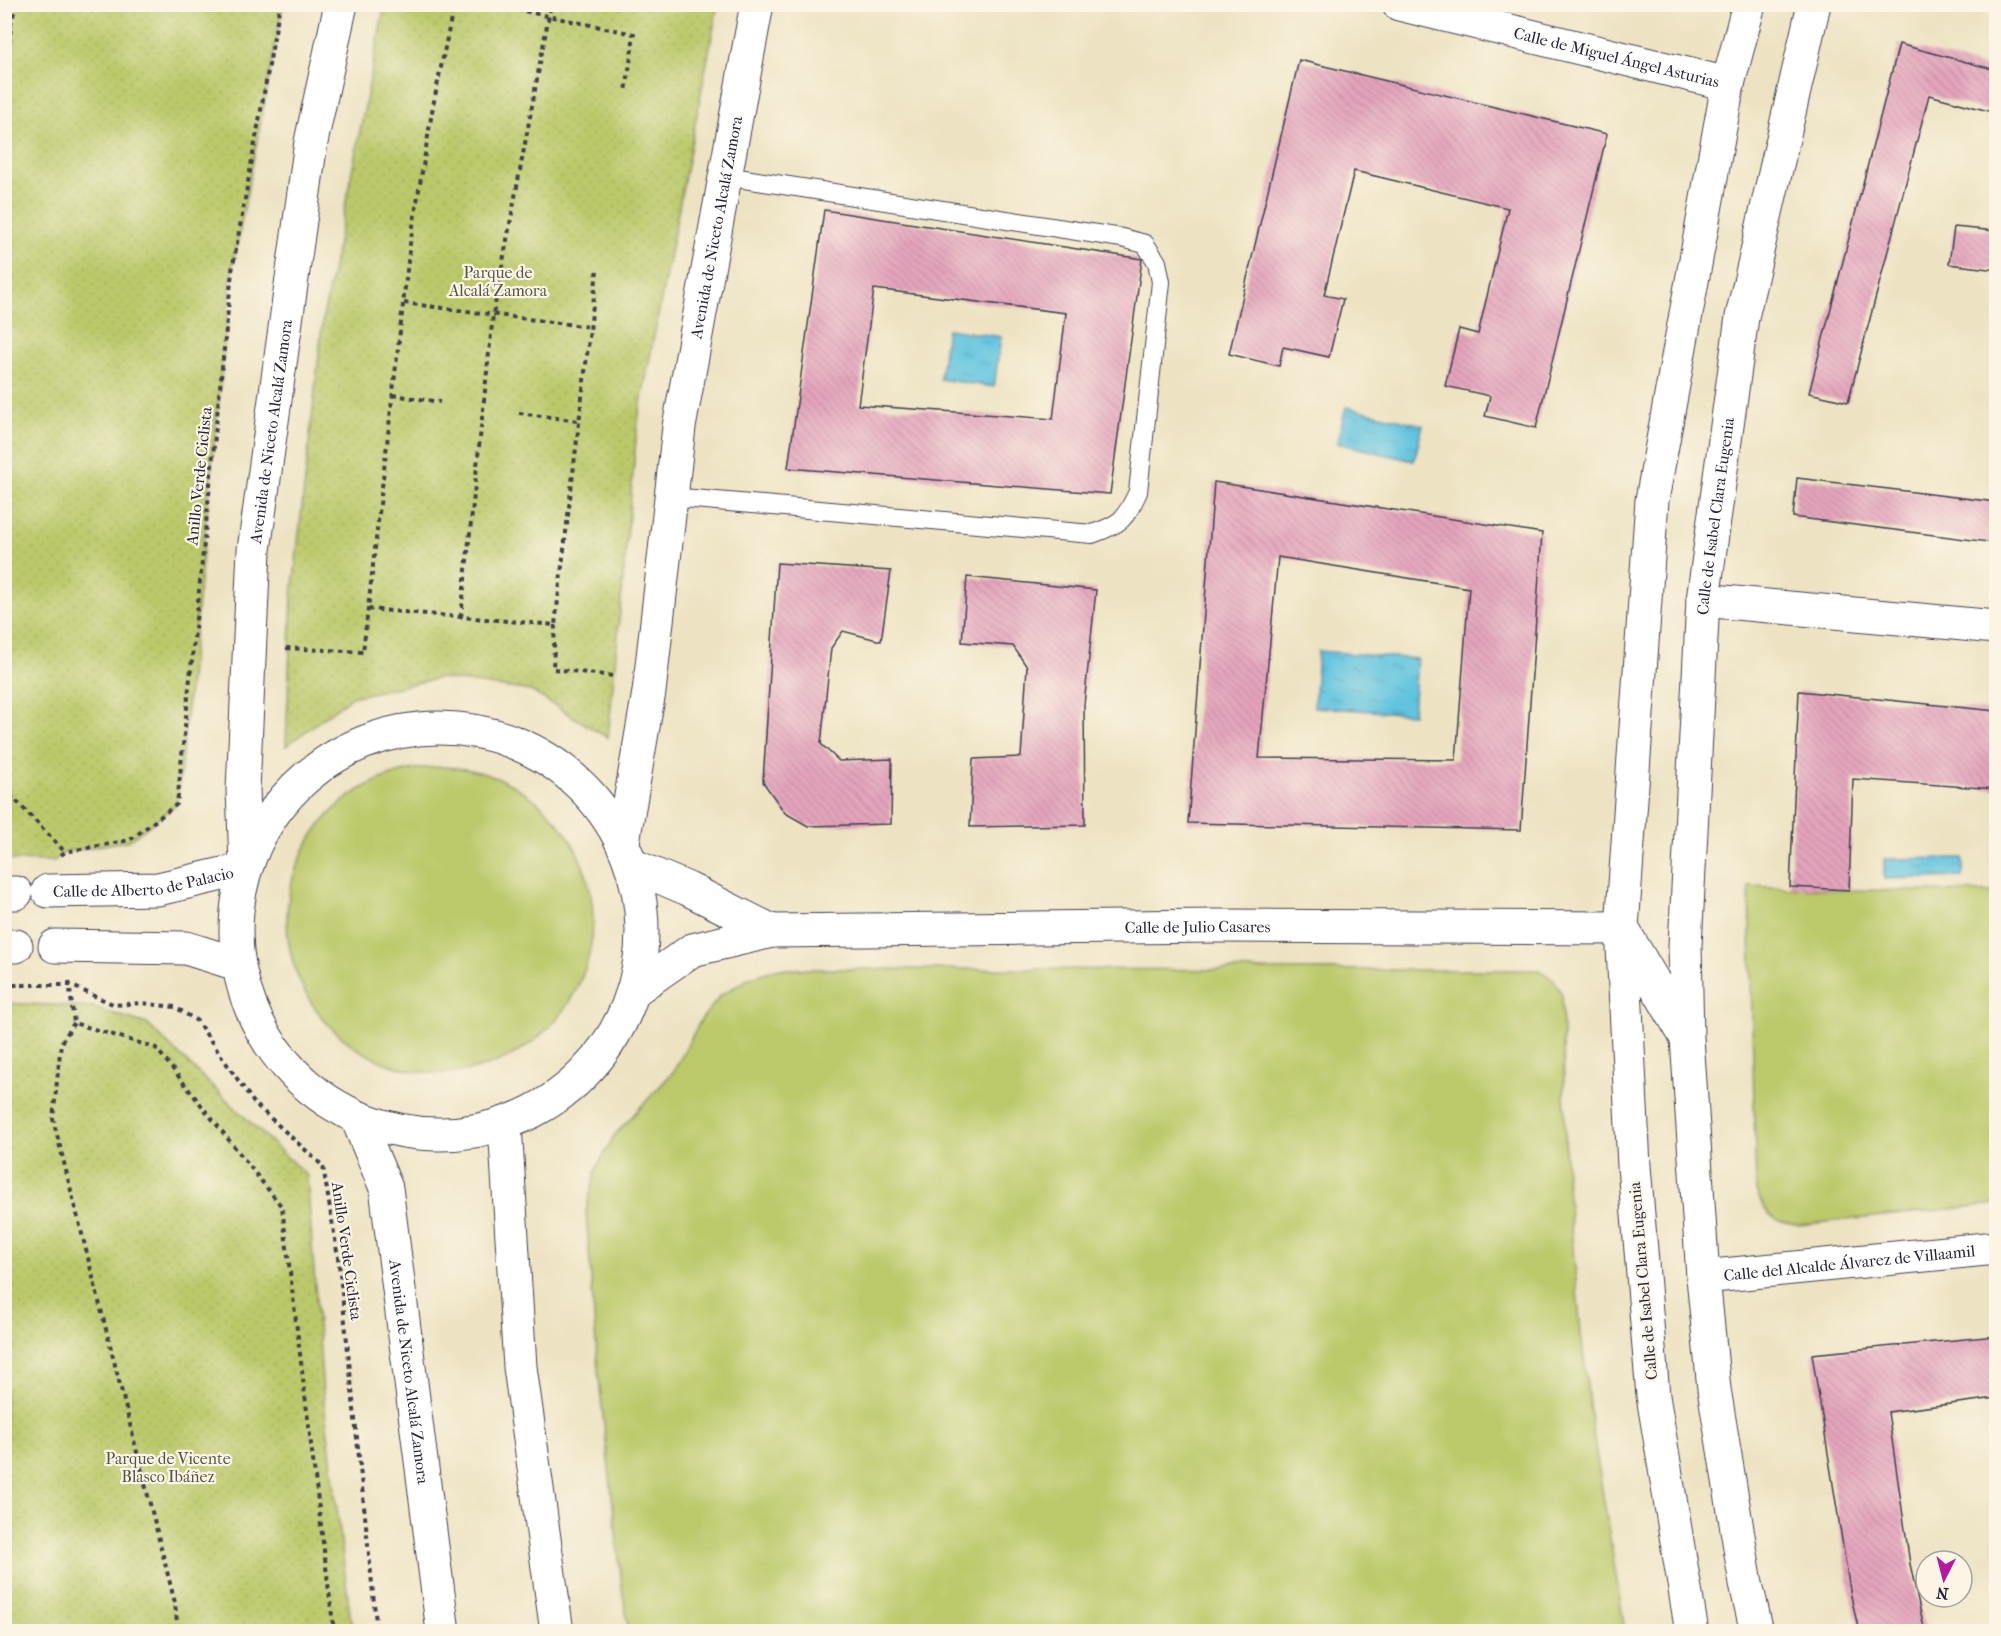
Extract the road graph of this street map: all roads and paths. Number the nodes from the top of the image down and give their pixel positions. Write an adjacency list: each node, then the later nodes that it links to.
1 (16, 4): 14 (path)
2 (280, 4): 33 (path, Anillo Verde Ciclista)
3 (341, 4): 30 (street, Avenida de Niceto Alcalá Zamora)
4 (454, 4): 17 (path)
5 (490, 4): 11 (path)
6 (551, 4): 11 (path)
7 (757, 4): 15 (street, Avenida de Niceto Alcalá Zamora)
8 (1399, 4): 12 (street, Calle de Miguel Ángel Asturias)
9 (1749, 4): 12 (street, Calle de Isabel Clara Eugenia)
10 (1814, 4): 25 (street, Calle de Isabel Clara Eugenia)
11 (549, 16): 13 (path); 18 (path)
12 (1728, 84): 38 (street, Calle de Isabel Clara Eugenia)
13 (626, 92)
14 (4, 116)
15 (725, 176): 24 (street, Avenida de Niceto Alcalá Zamora); 24 (lane)
16 (597, 271): 19 (path)
17 (403, 303): 18 (path); 20 (path)
18 (493, 315): 19 (path); 27 (path)
19 (590, 327): 23 (path)
20 (393, 396): 21 (path); 26 (path)
21 (440, 402)
22 (519, 413): 23 (path)
23 (579, 421): 28 (path)
24 (671, 497): 31 (street, Avenida de Niceto Alcalá Zamora)
25 (1703, 600): 29 (street); 46 (street, Calle de Isabel Clara Eugenia)
26 (368, 609): 27 (path); 30 (path)
27 (461, 616): 28 (path)
28 (555, 625): 31 (path)
29 (1996, 627)
30 (250, 645): 35 (street, Avenida de Niceto Alcalá Zamora)
31 (650, 681): 34 (street, Avenida de Niceto Alcalá Zamora)
32 (4, 788): 33 (path)
33 (65, 852): 36 (path, Anillo Verde Ciclista)
34 (629, 854): 35 (street); 39 (street, Calle de Julio Casares); 44 (street)
35 (245, 866): 36 (street, Calle de Alberto de Palacio); 41 (street)
36 (51, 876): 37 (street, Calle de Alberto de Palacio)
37 (10, 893)
38 (1622, 928): 39 (street, Calle de Julio Casares); 46 (street, Calle de Isabel Clara Eugenia); 56 (street, Calle de Isabel Clara Eugenia)
39 (772, 931): 44 (street, Calle de Julio Casares)
40 (10, 946): 41 (street)
41 (237, 964): 47 (street)
42 (4, 985): 43 (path)
43 (70, 985): 45 (path); 53 (path, Anillo Verde Ciclista)
44 (636, 989): 48 (street)
45 (74, 1023): 51 (path); 52 (path)
46 (1687, 1038): 50 (street, Calle de Isabel Clara Eugenia)
47 (357, 1118): 48 (street); 54 (street, Avenida de Niceto Alcalá Zamora)
48 (505, 1125): 55 (street)
49 (1996, 1248): 50 (street, Calle del Alcalde Álvarez de Villaamil)
50 (1703, 1277): 57 (street, Calle de Isabel Clara Eugenia)
51 (178, 1632)
52 (334, 1632)
53 (377, 1632)
54 (443, 1632)
55 (557, 1632)
56 (1692, 1632)
57 (1757, 1632)

